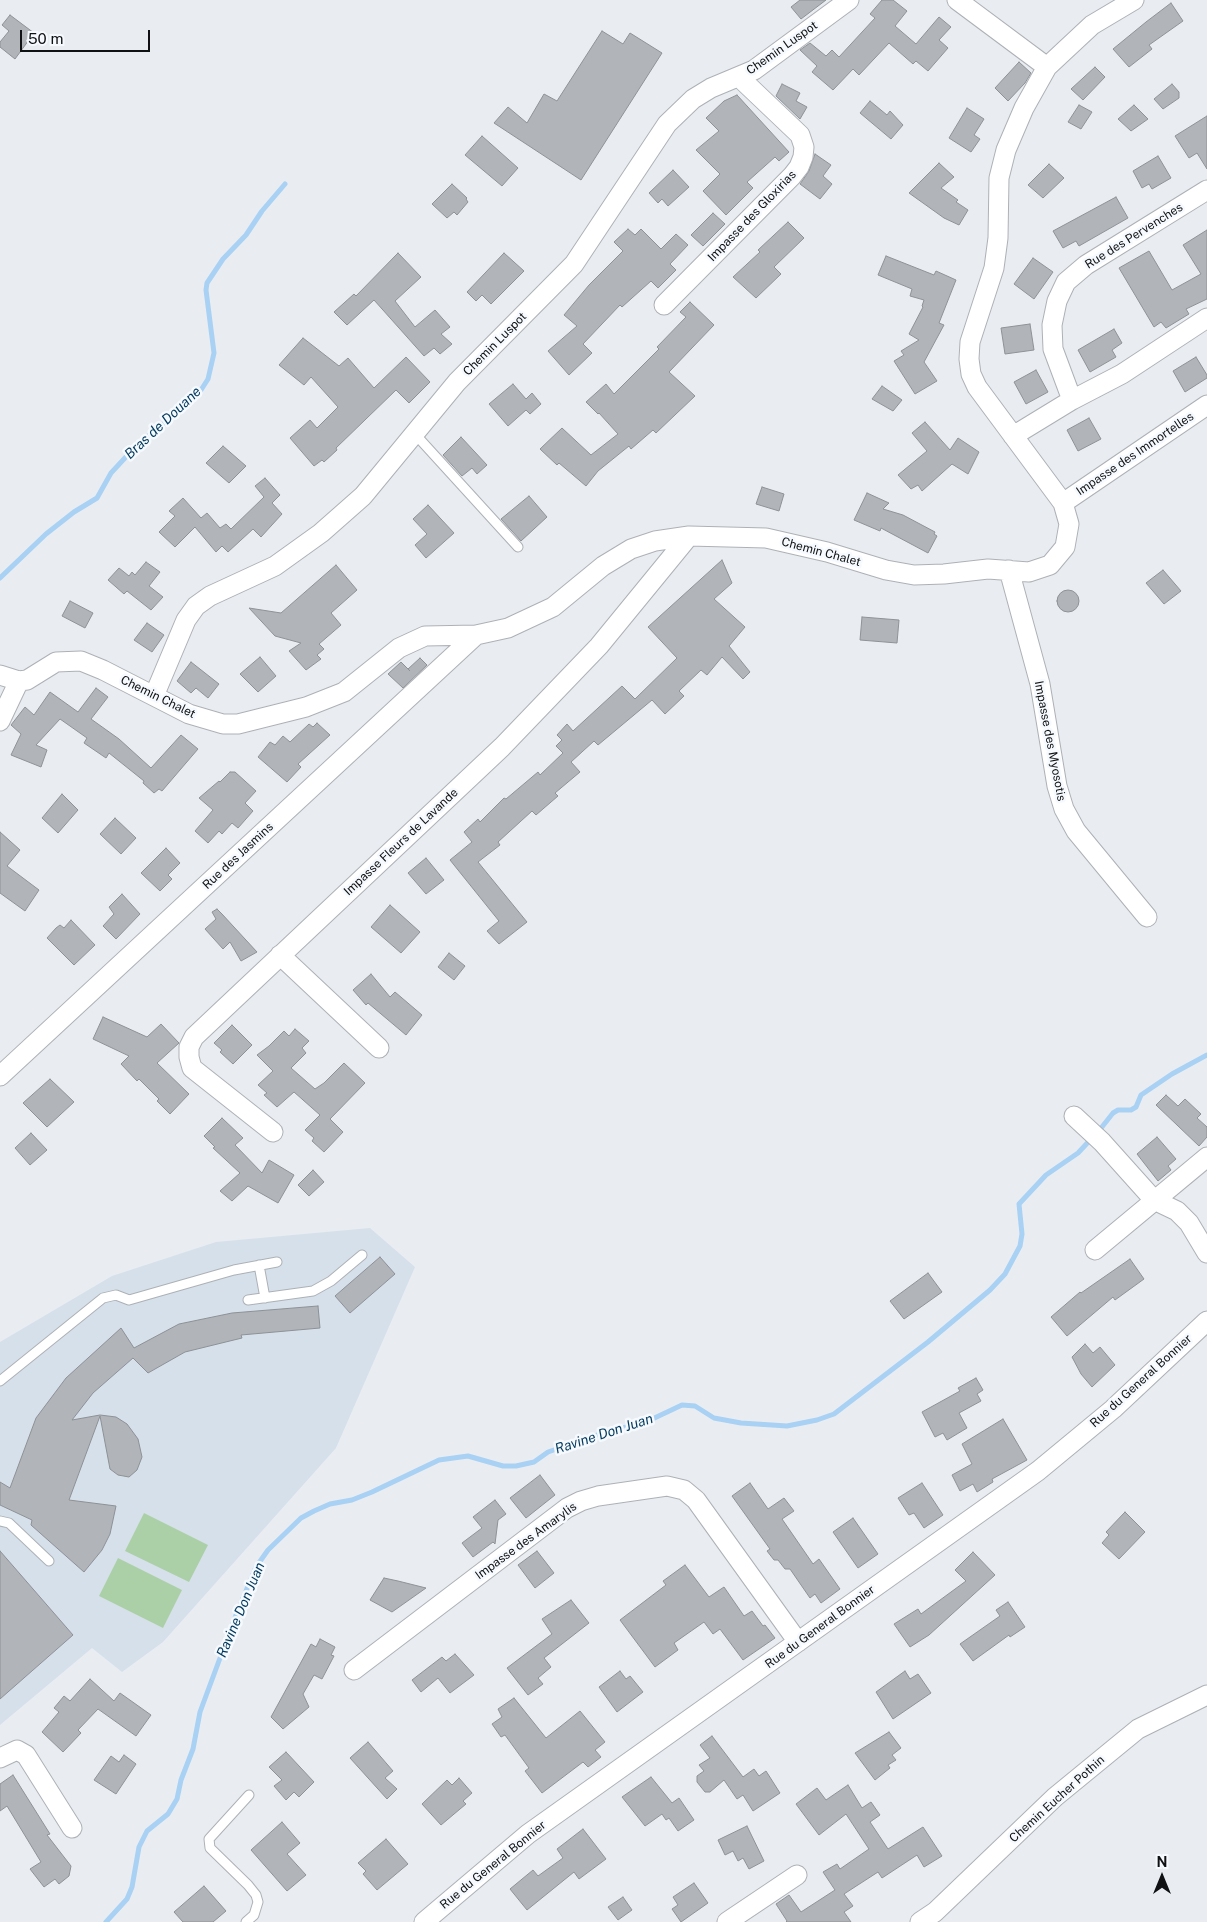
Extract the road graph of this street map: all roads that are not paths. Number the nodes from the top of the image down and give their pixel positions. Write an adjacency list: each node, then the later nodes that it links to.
1 (849, 0): 5 (street, Chemin Luspot)
2 (957, 0): 4 (street)
3 (1134, 0): 4 (street, Chemin Chalet)
4 (1047, 68): 12 (street, Chemin Chalet)
5 (739, 77): 7 (street, Impasse des Gloxirias); 11 (street, Chemin Luspot)
6 (1207, 190): 9 (street, Rue des Pervenches)
7 (664, 305)
8 (1207, 318): 9 (street)
9 (1072, 400): 12 (street)
10 (1207, 405): 13 (street, Impasse des Immortelles)
11 (415, 434): 15 (lane); 20 (street, Chemin Luspot)
12 (1013, 436): 13 (street, Chemin Chalet)
13 (1063, 503): 16 (street, Chemin Chalet)
14 (689, 536): 16 (street, Chemin Chalet); 17 (street, Chemin Chalet); 23 (street, Impasse Fleurs de Lavande)
15 (518, 547)
16 (1009, 570): 22 (street, Impasse des Myosotis)
17 (476, 635): 20 (street, Chemin Chalet); 25 (street, Rue des Jasmins)
18 (0, 675): 19 (street)
19 (19, 682): 20 (street, Chemin Chalet); 21 (street)
20 (154, 696)
21 (0, 721)
22 (1147, 917)
23 (280, 955): 24 (street); 27 (street, Impasse Fleurs de Lavande)
24 (379, 1048)
25 (0, 1076)
26 (1080, 1121): 29 (street)
27 (273, 1132)
28 (1207, 1157): 29 (street)
29 (1154, 1200): 30 (street); 31 (street)
30 (1095, 1250)
31 (1207, 1253)
32 (362, 1255): 35 (lane)
33 (277, 1262): 34 (lane)
34 (259, 1265): 35 (lane); 38 (lane)
35 (265, 1298): 36 (lane)
36 (248, 1300)
37 (1207, 1321): 41 (street, Rue du General Bonnier)
38 (0, 1381)
39 (0, 1521): 40 (lane)
40 (49, 1561)
41 (798, 1642): 42 (street, Impasse des Amarylis); 49 (street, Rue du General Bonnier)
42 (354, 1670)
43 (1207, 1695): 51 (street, Chemin Eucher Pothin)
44 (0, 1758): 46 (street)
45 (249, 1795): 48 (lane)
46 (72, 1828)
47 (797, 1875): 50 (street)
48 (246, 1922)
49 (424, 1922)
50 (727, 1922)
51 (920, 1922)

